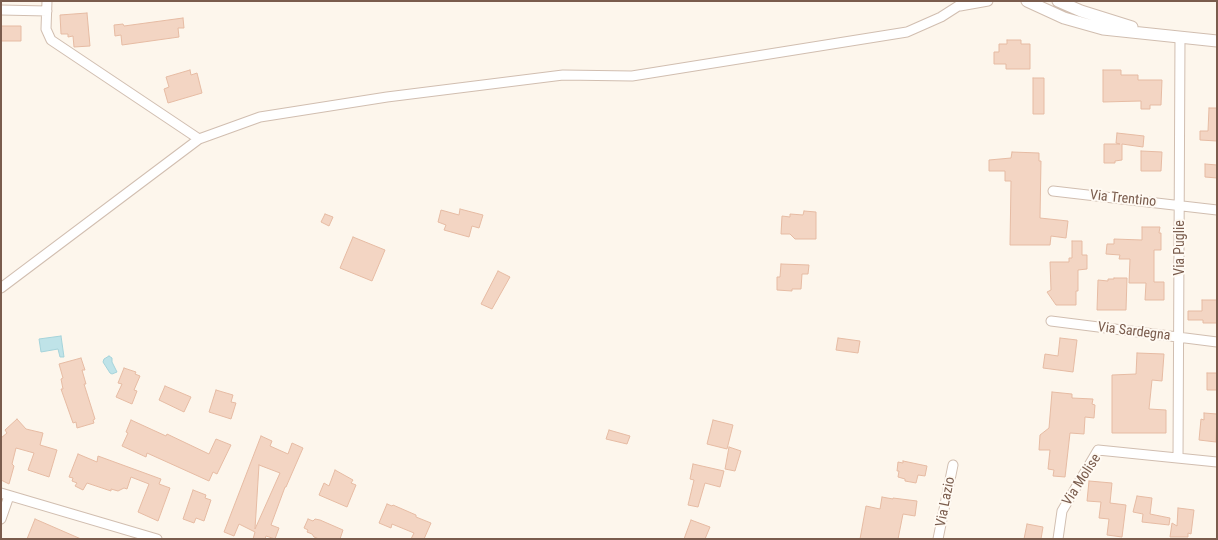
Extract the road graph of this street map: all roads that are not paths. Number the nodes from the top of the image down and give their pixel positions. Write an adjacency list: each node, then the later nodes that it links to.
1 (47, 1): 10 (street)
2 (966, 1): 7 (street)
3 (988, 1): 7 (street)
4 (1020, 1): 5 (street)
5 (1027, 1): 11 (street)
6 (1058, 1): 8 (street)
7 (958, 6): 14 (street)
8 (1079, 6): 11 (street)
9 (1, 10): 10 (street)
10 (47, 11): 14 (street)
11 (1158, 34): 12 (street)
12 (1180, 37): 13 (street); 16 (street, Via Puglie)
13 (1217, 41)
14 (199, 139): 18 (street)
15 (1053, 191): 16 (street, Via Trentino)
16 (1180, 206): 17 (street, Via Trentino); 20 (street, Via Puglie)
17 (1217, 210)
18 (1, 288)
19 (1051, 321): 20 (street, Via Sardegna)
20 (1179, 338): 21 (street, Via Sardegna); 22 (street, Via Puglie)
21 (1217, 342)
22 (1178, 458): 23 (street); 29 (street, Via Molise)
23 (1217, 462)
24 (953, 465): 28 (street, Via Lazio)
25 (5, 495): 26 (street); 27 (street)
26 (1, 519)
27 (157, 539)
28 (938, 539)
29 (1058, 539)

